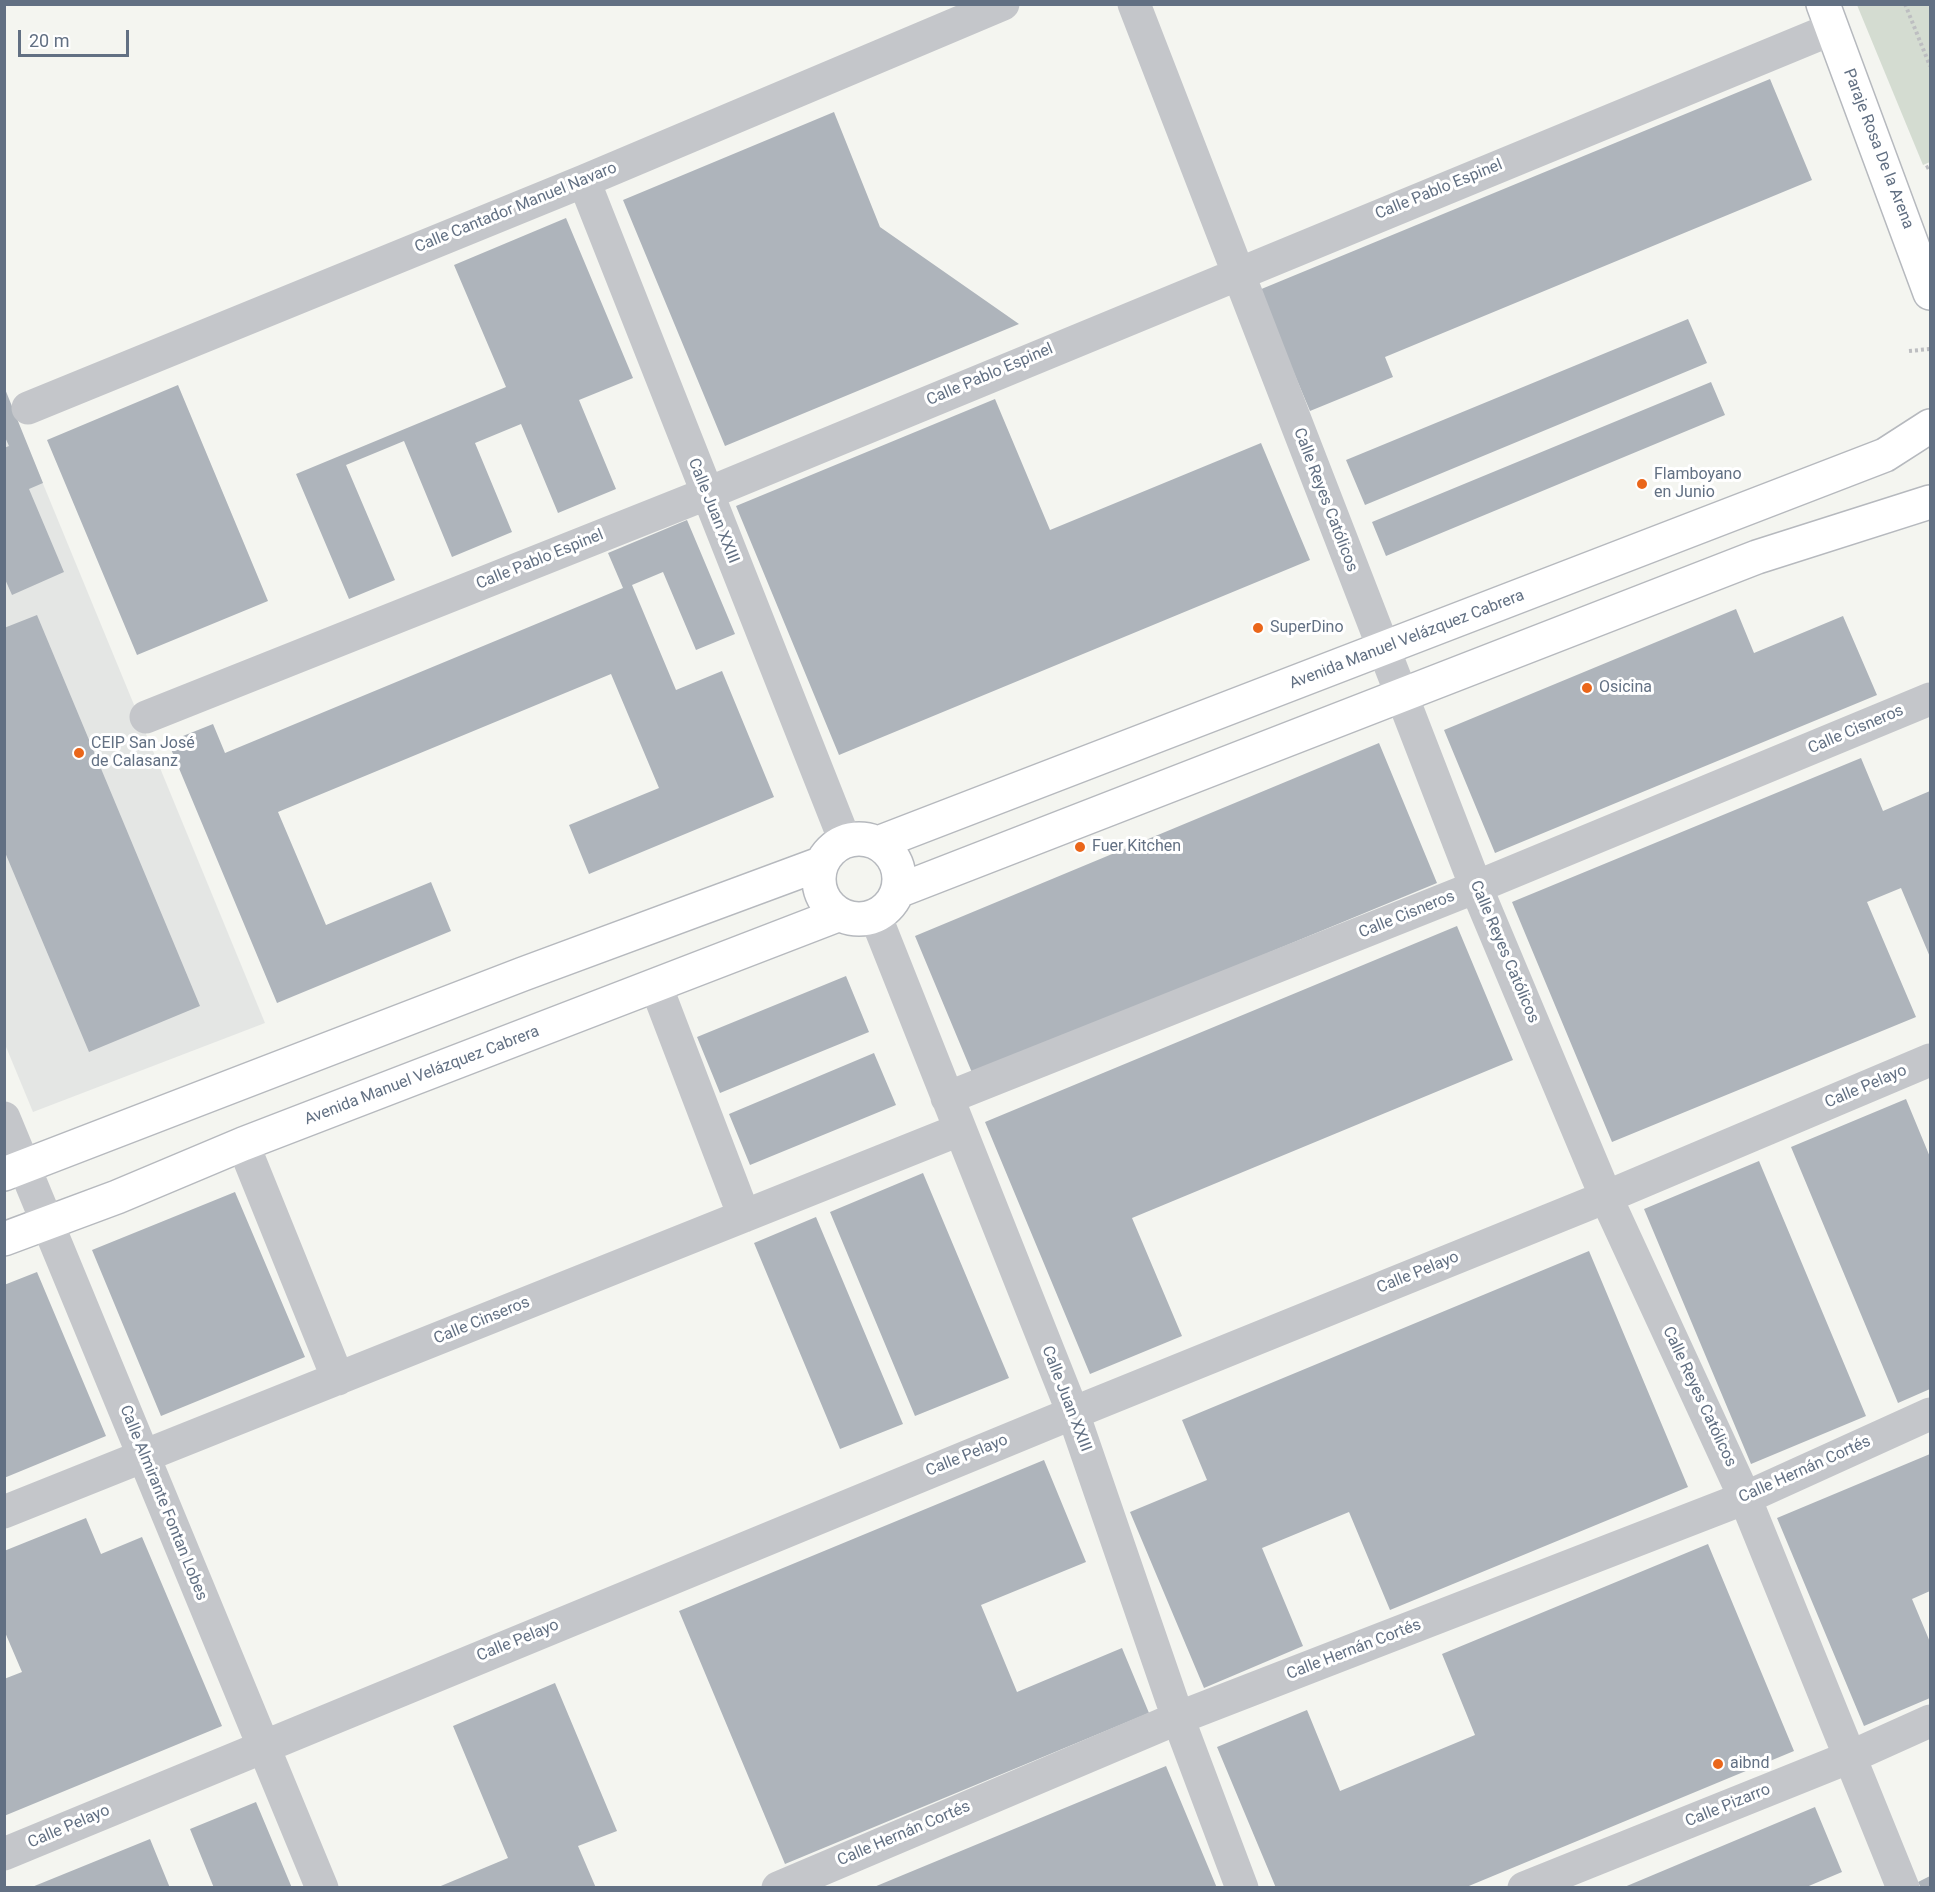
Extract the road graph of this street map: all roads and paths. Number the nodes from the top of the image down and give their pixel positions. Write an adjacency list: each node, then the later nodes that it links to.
1 (1003, 4): 6 (street, Calle Cantador Manuel Navaro)
2 (1134, 4): 7 (street, Calle Reyes Católicos)
3 (1905, 4): 5 (path)
4 (1828, 17): 7 (street, Calle Pablo Espinel); 8 (main road, Paraje Rosa De la Arena)
5 (1930, 66)
6 (584, 180): 11 (street, Calle Cantador Manuel Navaro); 13 (street, Calle Juan XXIII)
7 (1237, 273): 13 (street, Calle Pablo Espinel); 15 (street, Calle Reyes Católicos)
8 (1930, 293)
9 (1930, 349): 10 (path)
10 (1908, 351)
11 (28, 408)
12 (1930, 426): 15 (main road, Avenida Manuel Velázquez Cabrera)
13 (706, 494): 18 (street, Calle Pablo Espinel); 19 (street, Calle Juan XXIII)
14 (1930, 502): 16 (main road)
15 (1382, 647): 16 (street, Calle Reyes Católicos); 20 (main road, Avenida Manuel Velázquez Cabrera)
16 (1401, 697): 22 (street, Calle Reyes Católicos); 23 (main road)
17 (1930, 699): 22 (street, Calle Cisneros)
18 (146, 717)
19 (845, 841): 20 (main road); 21 (main road)
20 (878, 843): 23 (main road)
21 (820, 864): 24 (main road); 32 (main road)
22 (1476, 887): 28 (street, Calle Cisneros); 33 (street, Calle Reyes Católicos)
23 (898, 891): 25 (main road)
24 (840, 914): 25 (main road); 26 (main road, Avenida Manuel Velázquez Cabrera)
25 (875, 915): 28 (street, Calle Juan XXIII)
26 (656, 986): 31 (main road, Avenida Manuel Velázquez Cabrera); 34 (street)
27 (1930, 1060): 33 (street, Calle Pelayo)
28 (947, 1098): 30 (street, Calle Juan XXIII)
29 (4, 1118): 32 (street, Calle Almirante Fontan Lobes)
30 (959, 1130): 34 (street, Calle Cinseros); 38 (street, Calle Juan XXIII)
31 (243, 1144): 35 (main road, Avenida Manuel Velázquez Cabrera); 37 (street)
32 (15, 1170): 35 (street, Calle Almirante Fontan Lobes)
33 (1606, 1197): 38 (street, Calle Pelayo); 41 (street, Calle Reyes Católicos)
34 (744, 1216): 37 (street, Calle Cinseros)
35 (48, 1222): 36 (main road, Avenida Manuel Velázquez Cabrera); 40 (street, Calle Almirante Fontan Lobes)
36 (4, 1239)
37 (338, 1379): 40 (street, Calle Cinseros)
38 (1073, 1413): 43 (street, Calle Juan XXIII); 45 (street, Calle Pelayo)
39 (1930, 1414): 41 (street, Calle Hernán Cortés)
40 (144, 1456): 42 (street, Calle Cinseros); 45 (street, Calle Almirante Fontan Lobes)
41 (1745, 1498): 43 (street, Calle Hernán Cortés); 46 (street, Calle Reyes Católicos)
42 (4, 1512)
43 (1178, 1718): 49 (street, Calle Hernán Cortés); 50 (street, Calle Juan XXIII)
44 (1930, 1721): 46 (street, Calle Pizarro)
45 (263, 1745): 47 (street, Calle Pelayo); 48 (street, Calle Almirante Fontan Lobes)
46 (1850, 1757): 51 (street, Calle Pizarro); 52 (street, Calle Reyes Católicos)
47 (4, 1854)
48 (322, 1887)
49 (778, 1887)
50 (1242, 1887)
51 (1524, 1887)
52 (1903, 1887)

